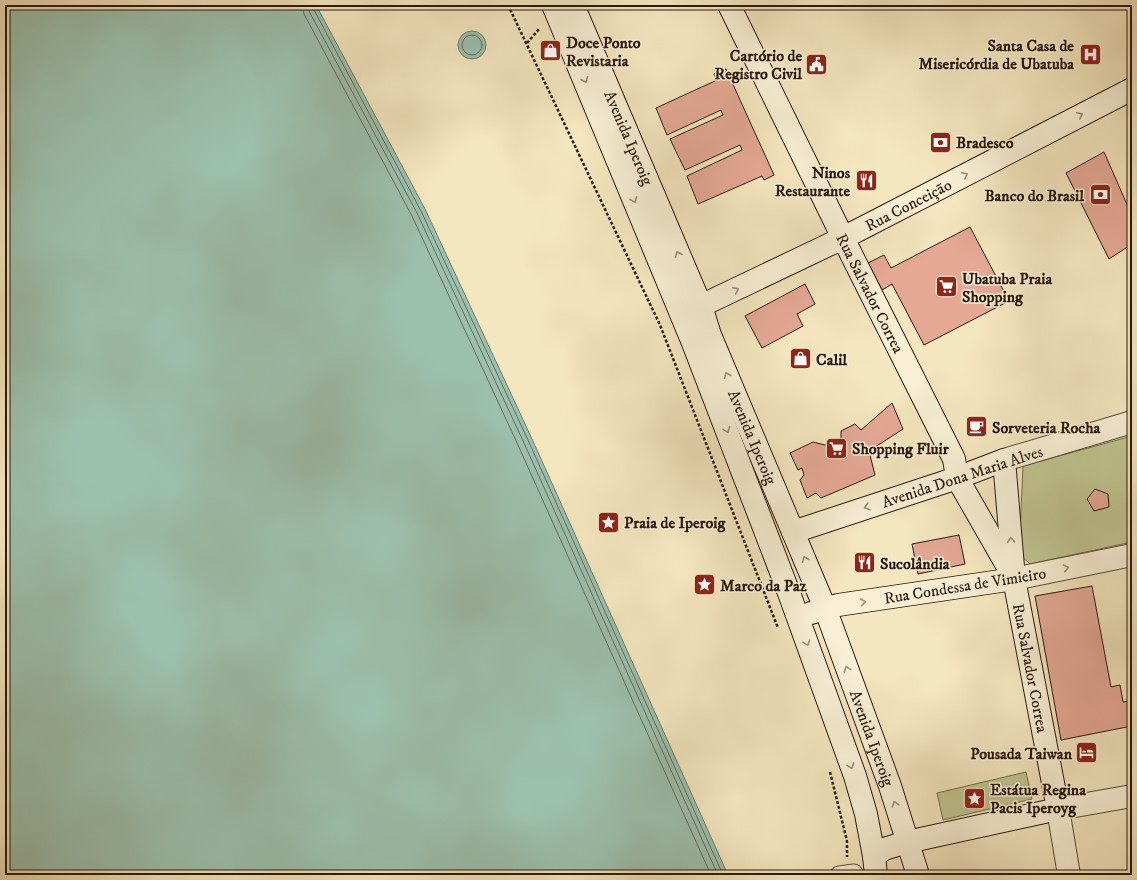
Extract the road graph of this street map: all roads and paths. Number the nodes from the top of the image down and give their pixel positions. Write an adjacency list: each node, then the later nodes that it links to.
1 (508, 5): 16 (path)
2 (553, 5): 7 (main road, Avenida Iperoig, one-way to 7)
3 (573, 5): 7 (main road, Avenida Iperoig, one-way to 3)
4 (729, 5): 6 (main road, Rua Salvador Correa)
5 (1132, 88): 6 (main road, Rua Conceição, one-way to 5)
6 (843, 238): 7 (main road, Rua Conceição, one-way to 6); 10 (main road, Rua Salvador Correa)
7 (691, 311): 11 (main road, Avenida Iperoig, one-way to 7); 15 (main road, Avenida Iperoig, one-way to 15)
8 (1132, 422): 9 (main road, Avenida Dona Maria Alves)
9 (1004, 460): 10 (main road, Avenida Dona Maria Alves); 13 (main road, Rua Salvador Correa, one-way to 9)
10 (957, 478): 11 (main road, Avenida Dona Maria Alves, one-way to 11); 13 (main road, Rua Salvador Correa)
11 (793, 532): 14 (main road, Avenida Iperoig, one-way to 11)
12 (1132, 555): 13 (main road, Rua Condessa de Vimieiro, one-way to 12)
13 (1014, 579): 14 (main road, Rua Condessa de Vimieiro, one-way to 13); 19 (main road, Rua Salvador Correa)
14 (825, 608): 15 (main road, Rua Condessa de Vimieiro); 20 (main road, Avenida Iperoig, one-way to 14)
15 (798, 617): 21 (main road, Avenida Iperoig, one-way to 21)
16 (778, 628)
17 (828, 768): 22 (path)
18 (1132, 796): 19 (main road)
19 (1058, 809): 20 (main road); 25 (main road, Rua Salvador Correa)
20 (907, 842): 21 (main road); 24 (main road, Avenida Iperoig)
21 (875, 866)
22 (839, 875): 23 (street)
23 (854, 875)
24 (918, 875)
25 (1069, 875)

